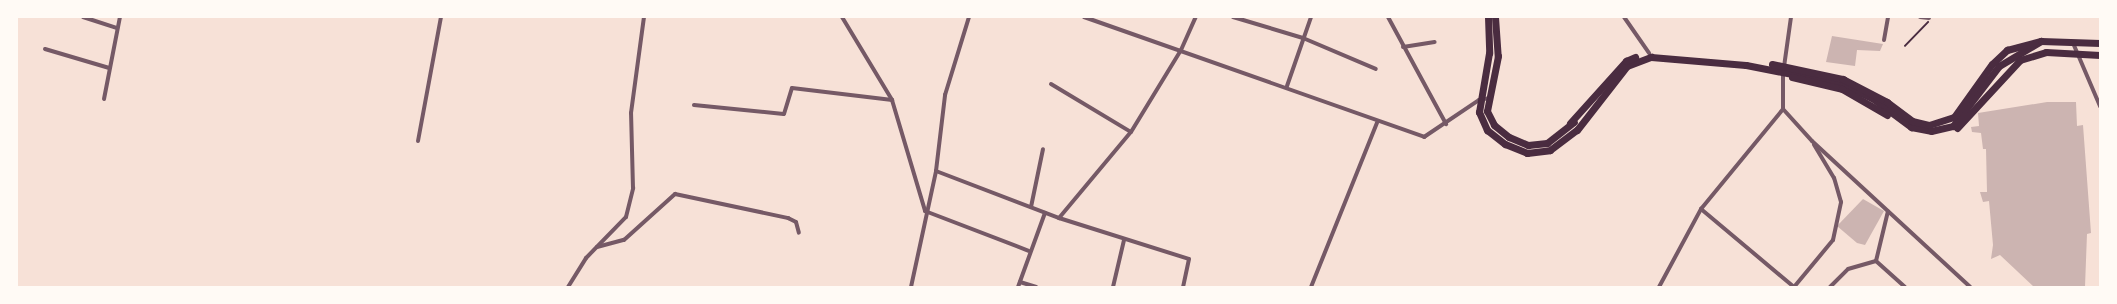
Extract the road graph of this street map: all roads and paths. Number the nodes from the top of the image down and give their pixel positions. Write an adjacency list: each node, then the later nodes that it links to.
1 (83, 17): 19 (street)
2 (120, 17): 19 (street)
3 (441, 17): 54 (street)
4 (644, 17): 66 (street)
5 (842, 17): 43 (street)
6 (969, 17): 57 (street)
7 (1084, 17): 29 (street)
8 (1196, 17): 29 (street)
9 (1233, 17): 20 (street)
10 (1311, 17): 20 (street)
11 (1388, 17): 27 (street)
12 (1488, 17): 44 (main road)
13 (1496, 17): 41 (main road)
14 (1624, 17): 32 (street)
15 (1791, 17): 35 (street)
16 (1888, 17): 21 (street)
17 (1920, 17): 18 (street)
18 (1929, 17): 26 (path)
19 (117, 28): 36 (street)
20 (1303, 38): 37 (street); 40 (street)
21 (1884, 40)
22 (1435, 42): 27 (street)
23 (2041, 42): 24 (main road); 30 (main road); 35 (main road)
24 (2073, 43): 25 (main road); 33 (street)
25 (2100, 43)
26 (1905, 46)
27 (1403, 47): 51 (street)
28 (46, 49): 36 (street)
29 (1181, 50): 40 (street); 53 (street)
30 (2027, 50): 31 (main road); 48 (main road)
31 (2046, 52): 33 (main road); 38 (main road)
32 (1649, 53): 35 (main road); 50 (main road)
33 (2078, 55): 34 (main road); 46 (street)
34 (2100, 55)
35 (1784, 65): 38 (street)
36 (109, 68): 42 (street)
37 (1376, 69)
38 (1783, 74): 47 (street); 52 (main road)
39 (1051, 84): 53 (street)
40 (1286, 86): 49 (street)
41 (1489, 98): 44 (street); 50 (main road)
42 (104, 99)
43 (892, 100): 45 (street); 60 (street)
44 (1479, 100): 51 (street); 52 (main road)
45 (694, 105)
46 (2100, 106)
47 (1783, 109): 55 (street); 59 (street)
48 (1586, 116): 50 (main road); 52 (main road)
49 (1377, 123): 51 (street); 76 (street)
50 (1570, 123)
51 (1446, 124)
52 (1577, 130)
53 (1131, 132): 63 (street)
54 (418, 141)
55 (1812, 141): 61 (street); 78 (street)
56 (1043, 149): 58 (street)
57 (936, 171): 58 (street); 60 (street)
58 (1031, 207): 62 (street)
59 (1701, 209): 77 (street); 78 (street)
60 (925, 210): 67 (street); 71 (street)
61 (1888, 210): 68 (street); 81 (street)
62 (1045, 213): 63 (street); 67 (street)
63 (1059, 218): 65 (street)
64 (799, 233): 66 (street)
65 (1124, 240): 74 (street); 75 (street)
66 (597, 247): 70 (street)
67 (1029, 251): 69 (street)
68 (1876, 261): 79 (street); 80 (street)
69 (1020, 282): 72 (street); 73 (street)
70 (568, 287)
71 (911, 287)
72 (1018, 287)
73 (1036, 287)
74 (1113, 287)
75 (1184, 287)
76 (1311, 287)
77 (1659, 287)
78 (1794, 287)
79 (1830, 287)
80 (1905, 287)
81 (1970, 287)

